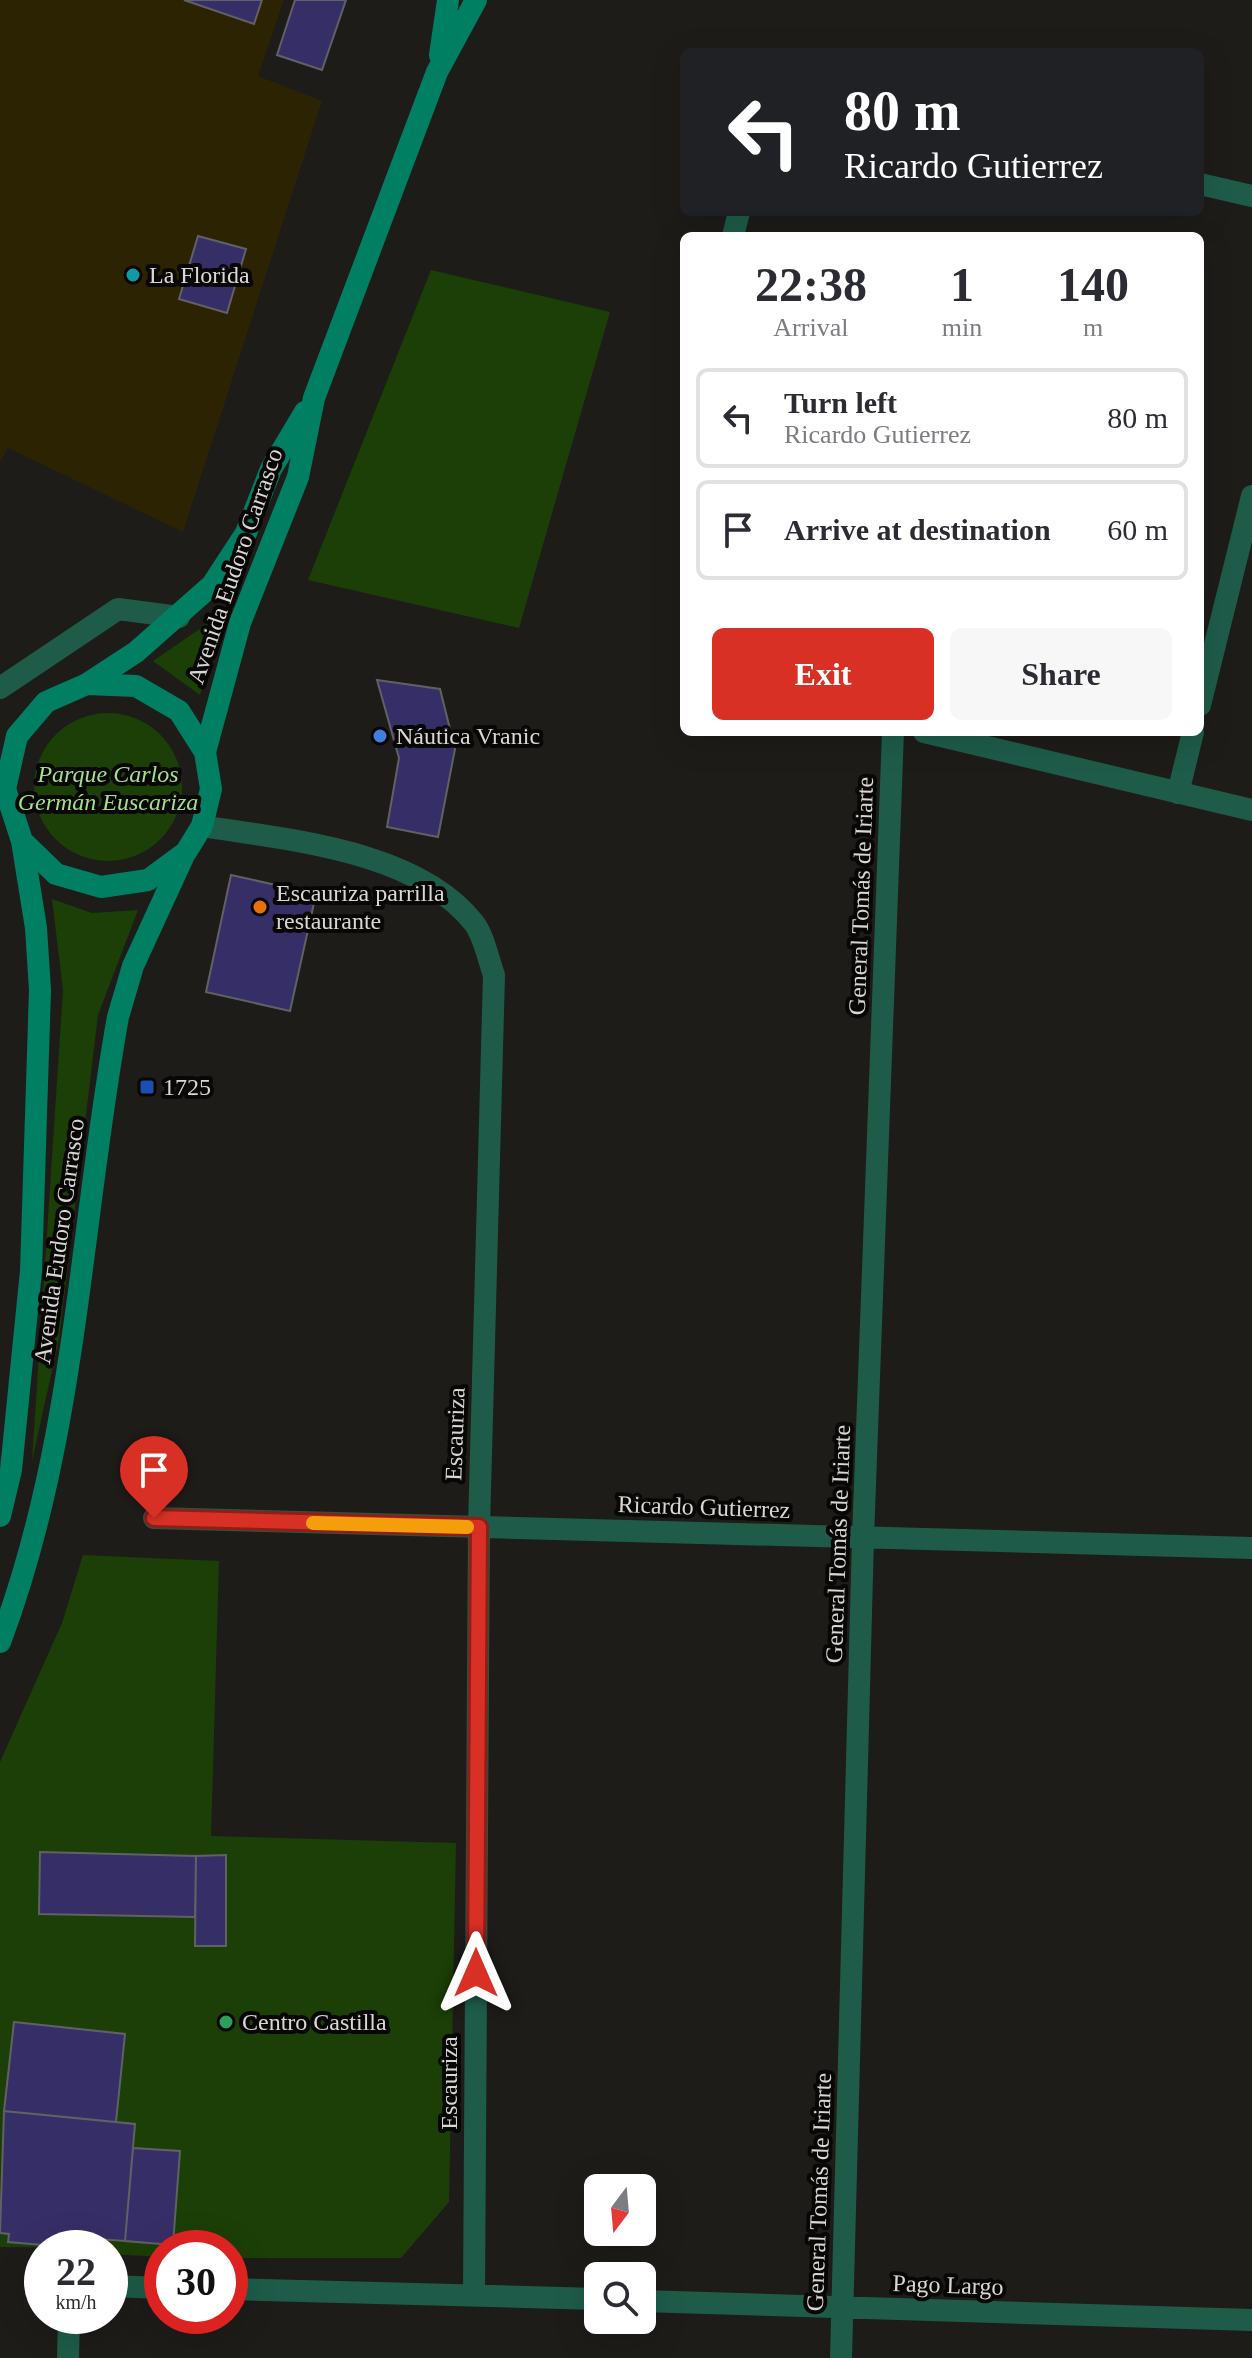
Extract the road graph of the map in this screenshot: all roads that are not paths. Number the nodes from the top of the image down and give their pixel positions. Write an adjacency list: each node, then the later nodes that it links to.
1 (448, 0): 3 (main road, Avenida Eudoro Carrasco)
2 (476, 0): 3 (main road, Avenida Eudoro Carrasco)
3 (437, 72): 6 (main road, Avenida Eudoro Carrasco)
4 (1204, 185): 5 (street)
5 (1252, 196)
6 (314, 398): 8 (main road, Avenida Eudoro Carrasco); 15 (main road, Avenida Eudoro Carrasco)
7 (1252, 496): 11 (street)
8 (179, 617): 9 (main road, Avenida Eudoro Carrasco); 10 (street)
9 (87, 684): 15 (main road); 20 (main road)
10 (0, 688)
11 (1204, 689)
12 (893, 736): 25 (street, General Tomás de Iriarte)
13 (941, 736): 16 (street)
14 (1192, 736): 16 (street)
15 (205, 752): 19 (main road)
16 (1178, 793): 17 (street)
17 (1252, 810)
18 (0, 819): 20 (street)
19 (202, 826): 21 (main road); 24 (street, Escauriza)
20 (22, 841): 21 (main road); 22 (main road, Avenida Eudoro Carrasco)
21 (186, 852): 27 (main road, Avenida Eudoro Carrasco)
22 (0, 1516)
23 (154, 1518): 24 (street, Ricardo Gutierrez)
24 (479, 1527): 25 (street, Ricardo Gutierrez); 29 (street, Escauriza)
25 (863, 1538): 26 (street, Ricardo Gutierrez); 32 (street, General Tomás de Iriarte)
26 (1252, 1548)
27 (0, 1642)
28 (248, 2289): 29 (street)
29 (474, 2295): 30 (street)
30 (584, 2299)
31 (656, 2301): 32 (street, Pago Largo)
32 (842, 2308): 33 (street, Pago Largo); 36 (street, General Tomás de Iriarte)
33 (1252, 2320)
34 (69, 2334): 35 (street)
35 (68, 2358)
36 (841, 2358)

